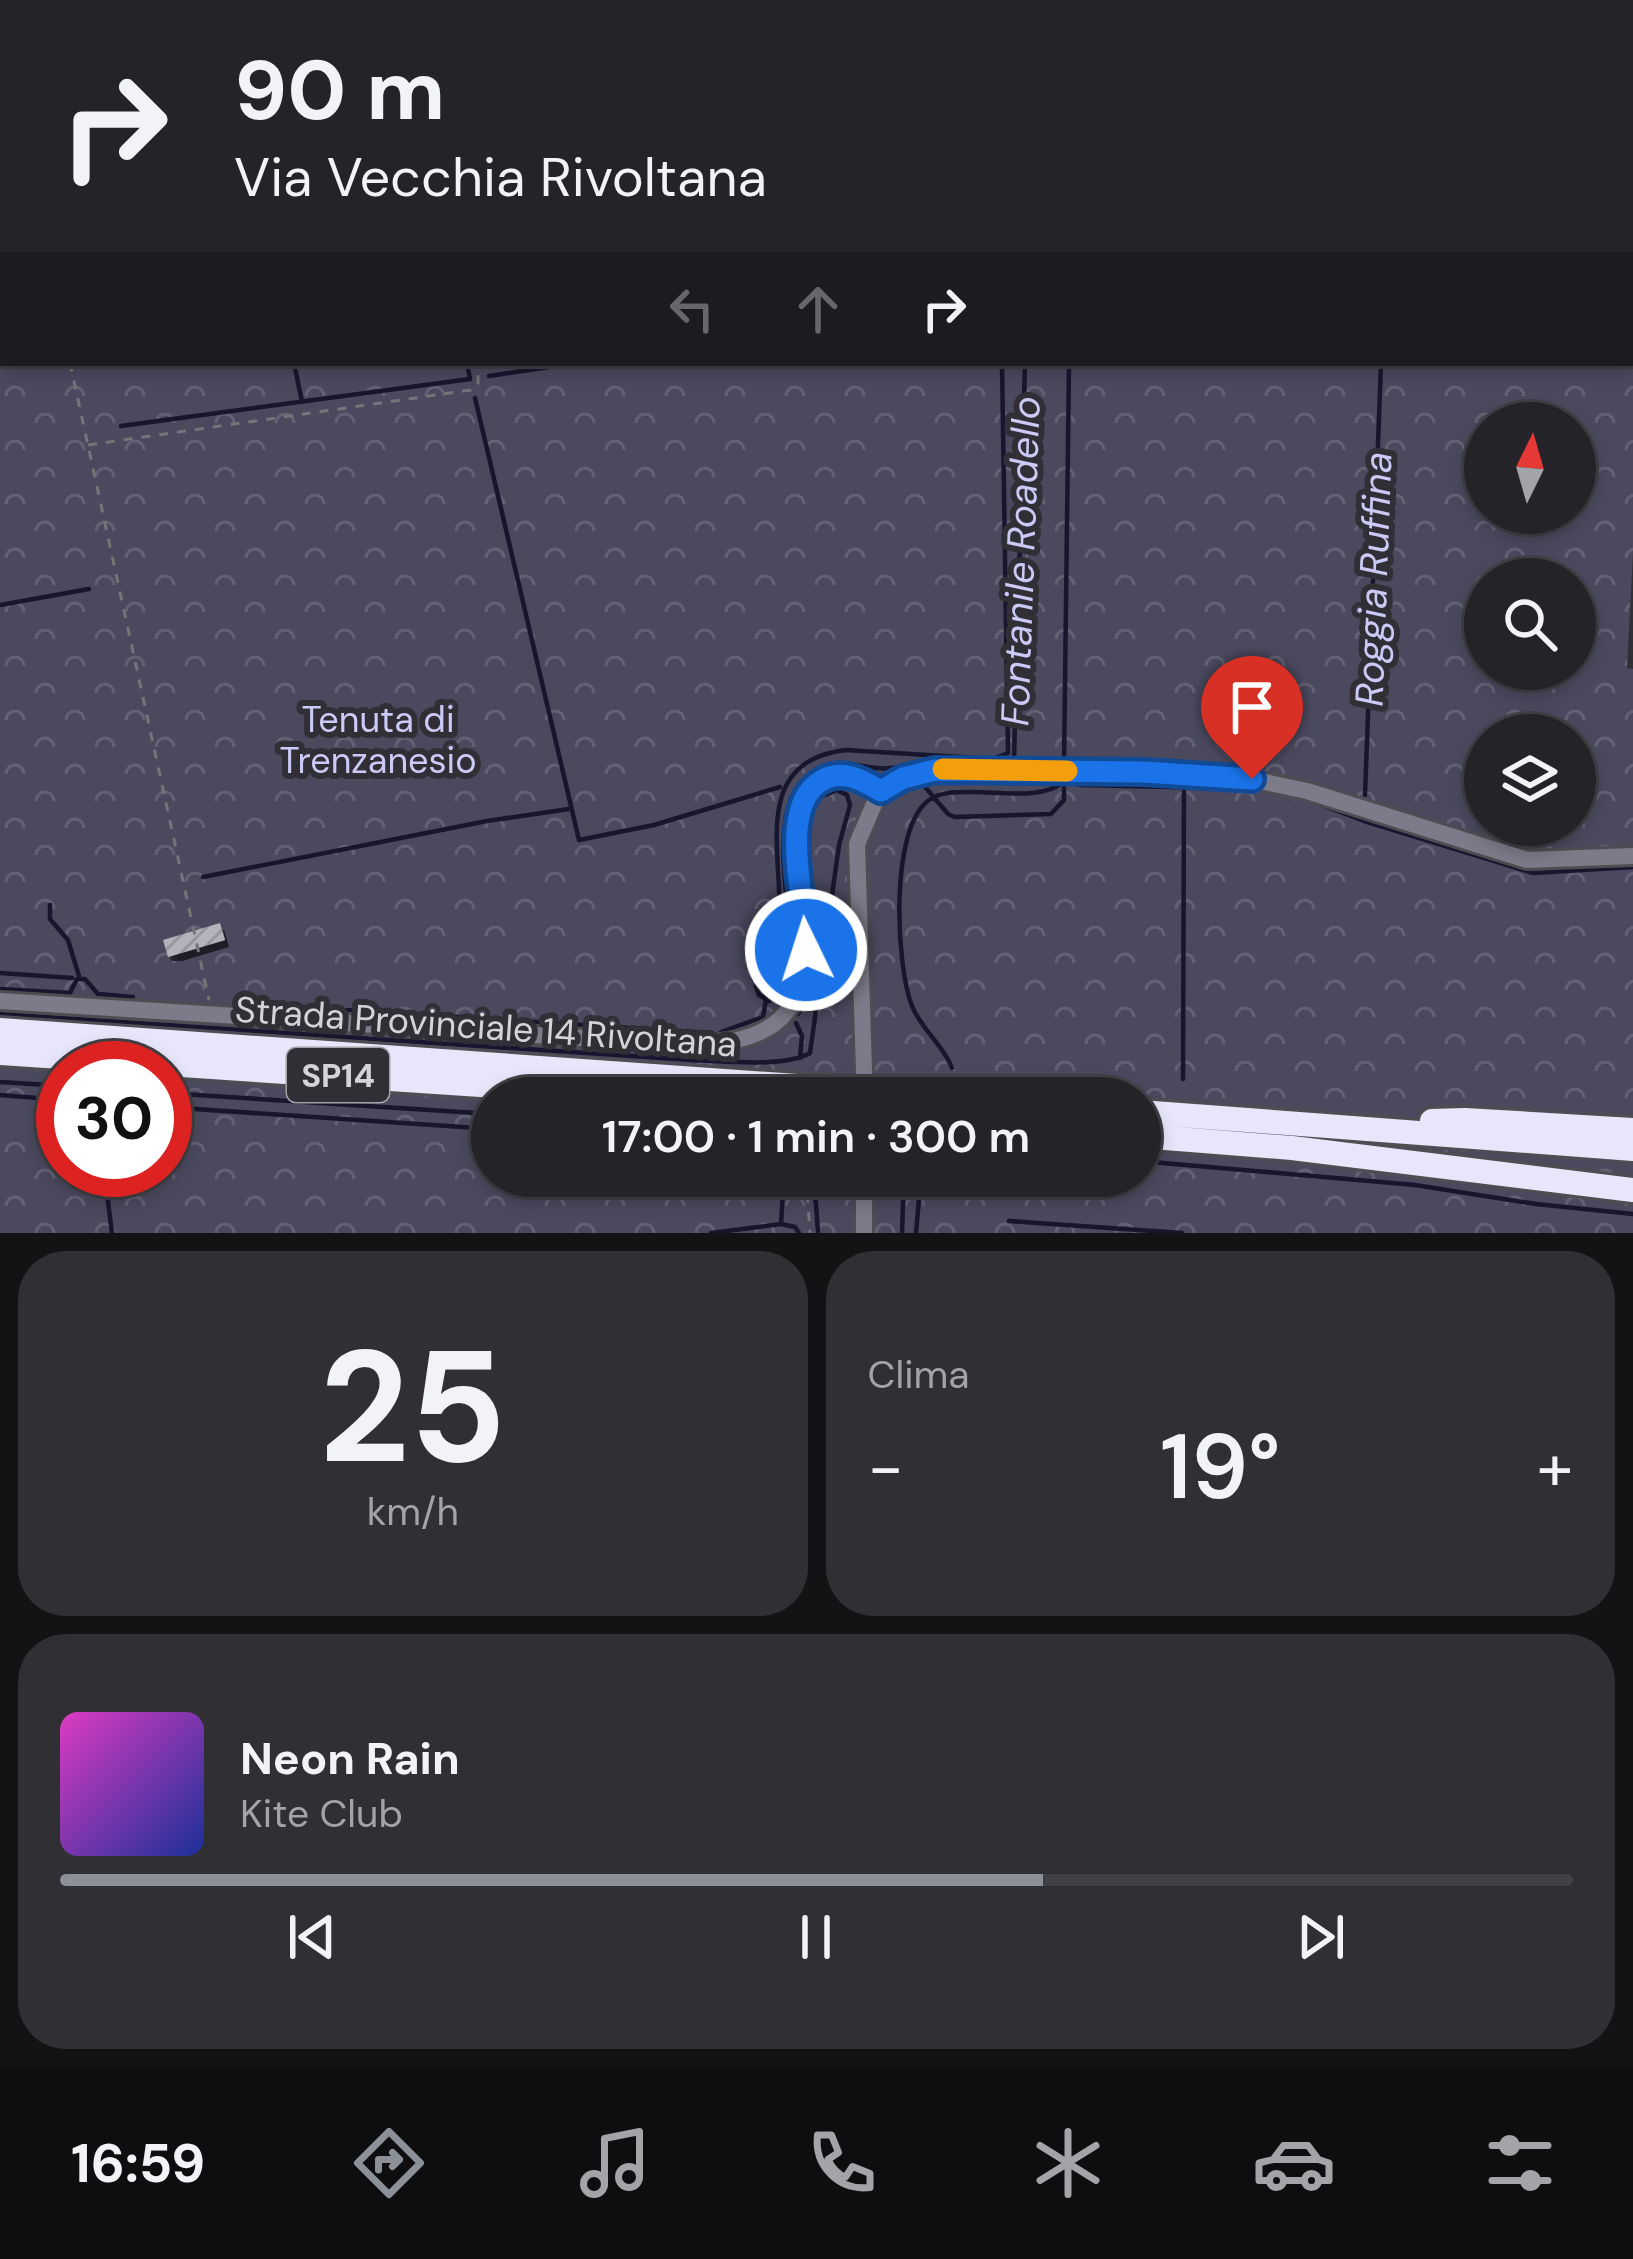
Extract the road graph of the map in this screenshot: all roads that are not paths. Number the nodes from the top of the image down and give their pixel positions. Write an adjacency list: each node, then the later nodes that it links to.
1 (881, 791): 2 (street); 3 (street); 7 (street, bridge)
2 (1633, 856)
3 (0, 1001)
4 (0, 1030): 6 (highway, Strada Provinciale 14 Rivoltana / SP14)
5 (0, 1053): 8 (highway, Strada Provinciale 14 Rivoltana / SP14)
6 (669, 1077)
7 (863, 1077)
8 (471, 1084)
9 (1161, 1124): 11 (highway)
10 (1161, 1127): 14 (highway)
11 (1323, 1127): 12 (highway); 13 (highway)
12 (1633, 1130)
13 (1633, 1149)
14 (1307, 1150): 15 (highway); 16 (highway)
15 (1633, 1175)
16 (1633, 1190)
17 (864, 1197): 18 (street)
18 (864, 1233)

